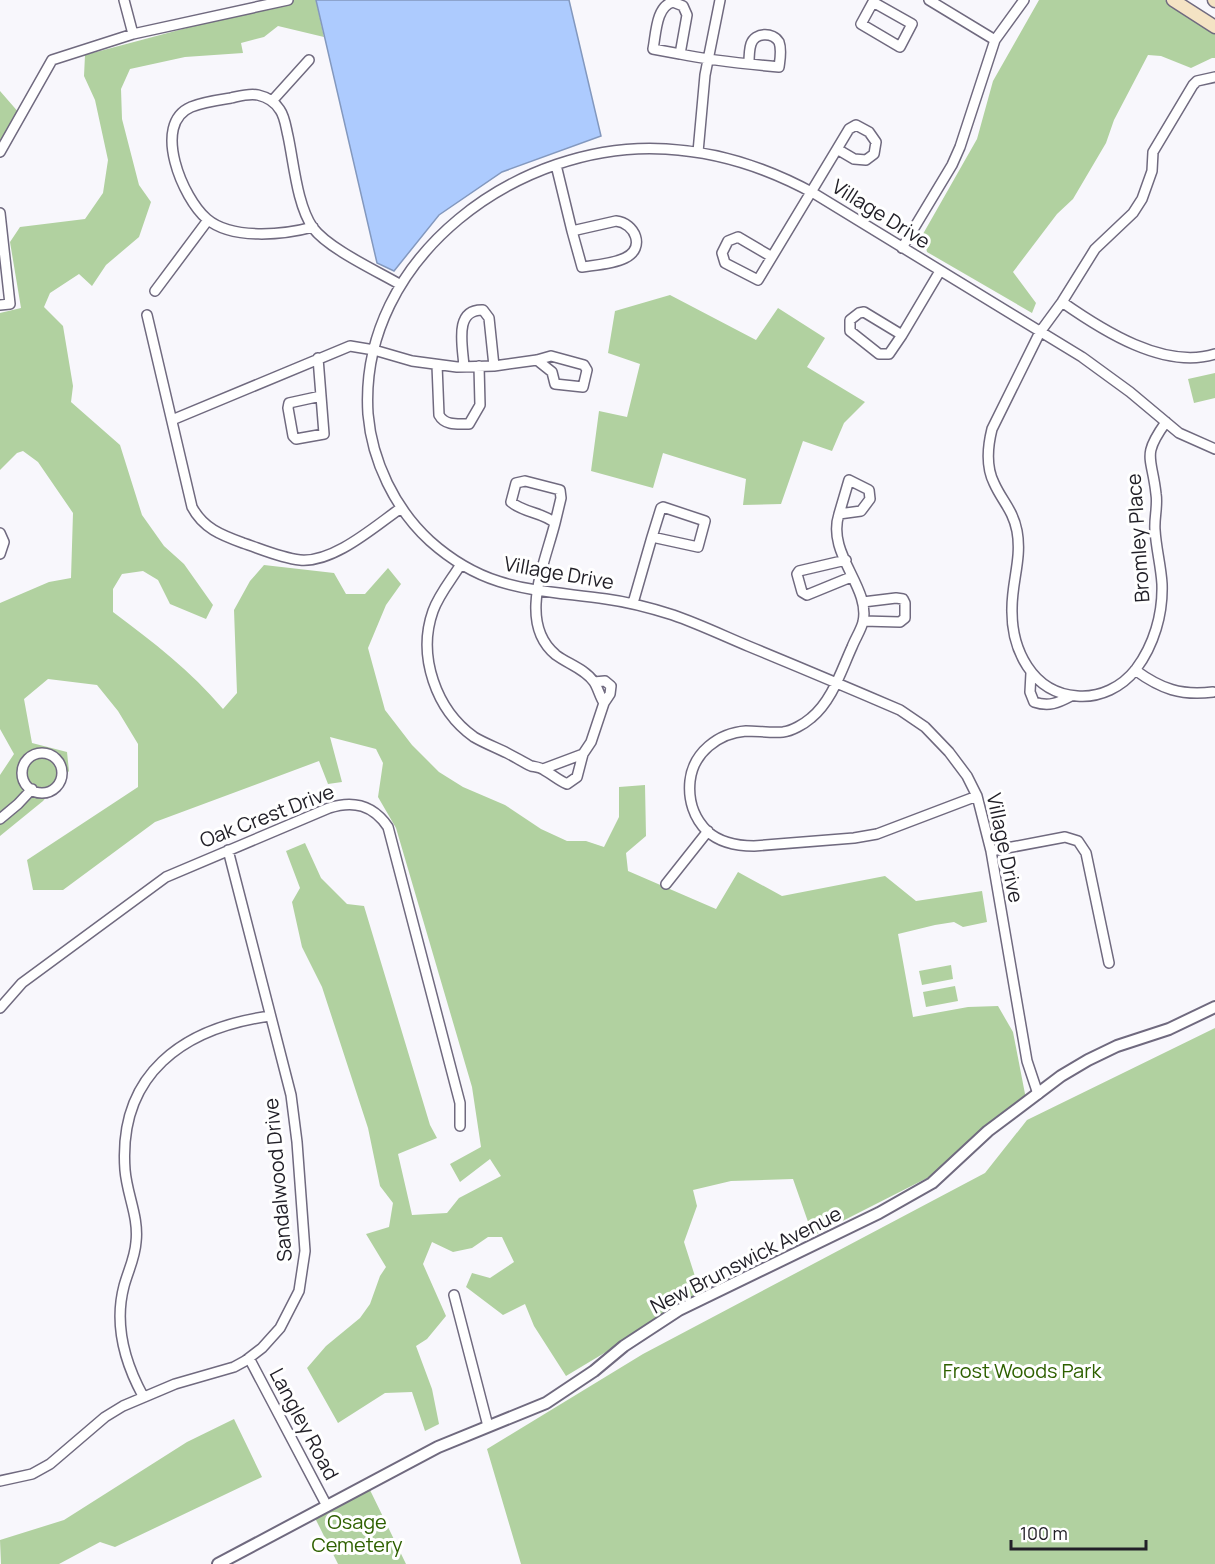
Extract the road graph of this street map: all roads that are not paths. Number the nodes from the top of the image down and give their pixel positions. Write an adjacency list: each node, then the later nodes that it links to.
1 (124, 0): 9 (street)
2 (288, 0): 9 (street)
3 (720, 0): 13 (street)
4 (929, 0): 10 (street)
5 (1024, 0): 10 (street)
6 (1173, 0): 8 (main road)
7 (874, 1): 7 (street)
8 (1215, 27)
9 (133, 34): 18 (street)
10 (995, 40): 26 (street)
11 (680, 54): 11 (street); 13 (street)
12 (309, 60): 16 (street)
13 (708, 60): 14 (street); 19 (street)
14 (749, 64): 14 (street)
15 (1215, 77): 31 (street, Bromley Place)
16 (272, 102): 23 (street); 24 (street)
17 (837, 149): 21 (street)
18 (0, 152)
19 (698, 152): 20 (street, Village Drive); 21 (street, Village Drive)
20 (556, 165): 25 (street); 29 (street, Village Drive)
21 (811, 192): 26 (street, Village Drive); 27 (street)
22 (0, 213): 32 (street)
23 (208, 220): 24 (street); 30 (street)
24 (313, 227): 29 (street)
25 (572, 231): 25 (street)
26 (902, 248): 28 (street, Village Drive)
27 (772, 257): 27 (street)
28 (940, 271): 34 (street, Village Drive); 35 (street)
29 (401, 285): 36 (street, Village Drive)
30 (155, 291)
31 (1062, 302): 34 (street, Bromley Place); 37 (street)
32 (0, 305)
33 (147, 315): 45 (street)
34 (1040, 332): 46 (street, Village Drive); 62 (street, Bromley Place)
35 (902, 335): 35 (street)
36 (374, 350): 38 (street); 40 (street); 48 (street, Village Drive)
37 (1215, 354)
38 (318, 358): 44 (street); 45 (street)
39 (537, 360): 39 (street); 42 (street)
40 (437, 365): 41 (street); 43 (street)
41 (478, 366): 42 (street); 43 (street)
42 (494, 366): 43 (street)
43 (464, 367)
44 (321, 396): 44 (street)
45 (172, 420): 48 (street)
46 (1166, 422): 47 (street, Village Drive); 61 (street, Bromley Place)
47 (1215, 449)
48 (401, 508): 55 (street, Village Drive)
49 (838, 514): 54 (street)
50 (555, 523): 50 (street); 57 (street)
51 (0, 533): 53 (street)
52 (652, 537): 52 (street); 59 (street)
53 (0, 554)
54 (846, 560): 56 (street); 56 (street)
55 (461, 564): 57 (street, Village Drive); 69 (street)
56 (851, 577): 58 (street)
57 (537, 590): 59 (street, Village Drive); 63 (street)
58 (863, 602): 60 (street); 60 (street)
59 (633, 603): 64 (street, Village Drive)
60 (863, 621): 64 (street)
61 (1136, 670): 65 (street); 66 (street, Bromley Place)
62 (1031, 673): 66 (street, Bromley Place); 66 (street)
63 (594, 682): 67 (street); 67 (street)
64 (836, 683): 71 (street, Village Drive); 73 (street)
65 (1213, 692)
66 (1071, 696)
67 (604, 703): 68 (street)
68 (583, 754): 69 (street); 69 (street)
69 (543, 769)
70 (32, 789): 70 (street); 72 (street)
71 (977, 796): 73 (street); 75 (street, Village Drive)
72 (0, 819)
73 (708, 831): 76 (street)
74 (228, 850): 79 (street, Oak Crest Drive); 80 (street, Sandalwood Drive); 82 (street, Oak Crest Drive)
75 (991, 851): 77 (street); 81 (street, Village Drive)
76 (666, 884)
77 (1109, 963)
78 (1215, 1007): 81 (street, New Brunswick Avenue)
79 (0, 1008)
80 (270, 1016): 84 (street, Sandalwood Drive); 85 (street)
81 (1038, 1094): 86 (street, New Brunswick Avenue)
82 (460, 1126)
83 (454, 1295): 86 (street)
84 (249, 1358): 85 (street, Sandalwood Drive); 88 (street, Langley Road)
85 (143, 1396): 87 (street, Sandalwood Drive)
86 (488, 1426): 88 (street, New Brunswick Avenue)
87 (0, 1481)
88 (327, 1506): 89 (street, New Brunswick Avenue)
89 (218, 1564)

